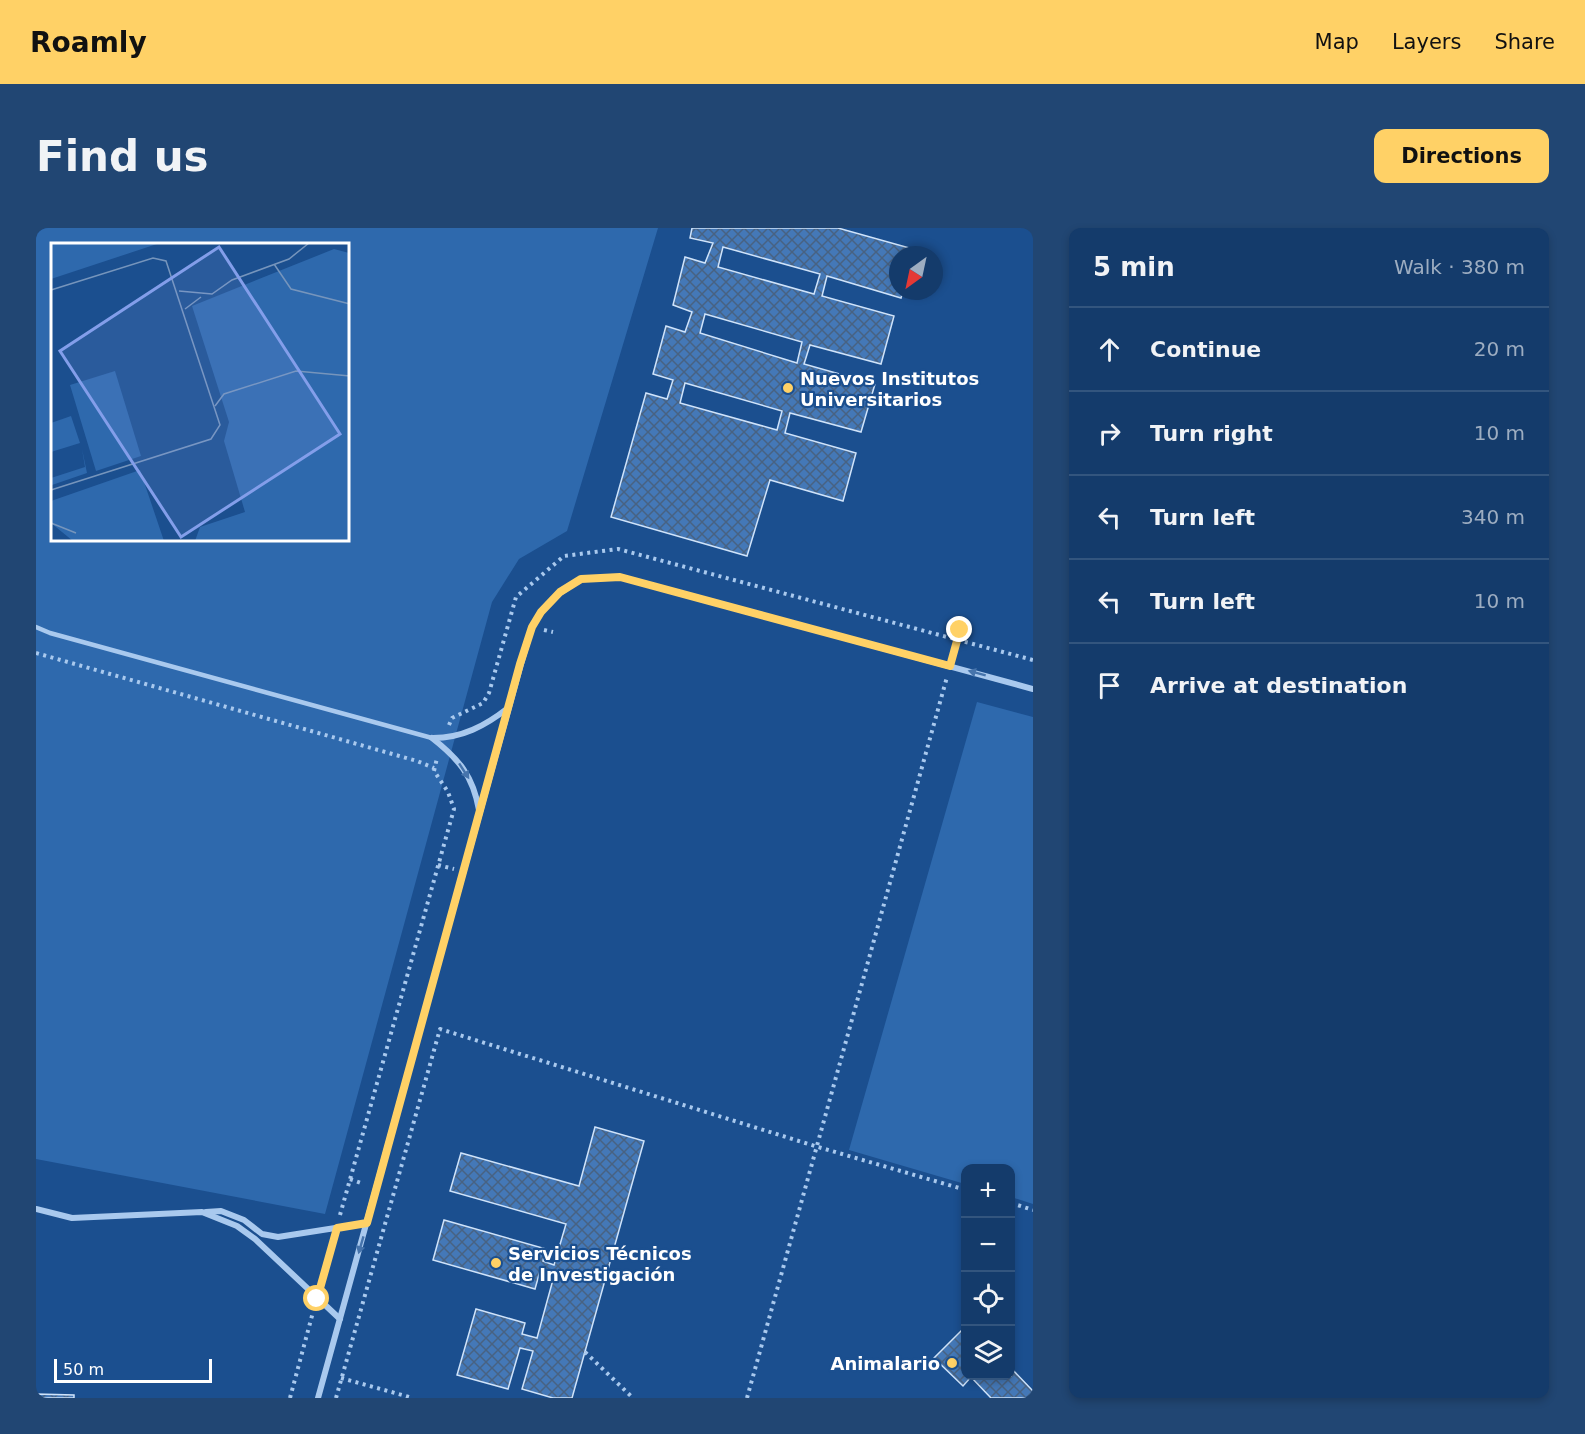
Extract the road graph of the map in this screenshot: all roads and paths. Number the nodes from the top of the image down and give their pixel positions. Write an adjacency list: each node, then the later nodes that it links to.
1 (36, 627): 9 (lane)
2 (960, 630): 3 (path)
3 (957, 640): 5 (path); 6 (path); 10 (path)
4 (36, 652): 11 (path)
5 (1033, 660)
6 (950, 666): 7 (street, one-way to 6); 8 (street); 13 (path)
7 (1033, 689)
8 (508, 707): 10 (street); 12 (street)
9 (432, 738): 10 (street)
10 (442, 741): 11 (path); 12 (street, one-way to 12)
11 (434, 768): 20 (path)
12 (479, 813): 19 (street)
13 (818, 1147): 14 (path); 24 (path); 30 (path)
14 (961, 1189)
15 (1015, 1204): 17 (path)
16 (36, 1209): 18 (street)
17 (1033, 1209)
18 (202, 1212): 20 (street); 21 (street)
19 (367, 1223): 20 (street); 22 (street, one-way to 22)
20 (337, 1228): 21 (path)
21 (317, 1299): 22 (street); 25 (path)
22 (340, 1319): 26 (street)
23 (585, 1352): 29 (path)
24 (341, 1378): 27 (path); 28 (path)
25 (290, 1398)
26 (318, 1398)
27 (336, 1398)
28 (413, 1398)
29 (633, 1398)
30 (747, 1398)

